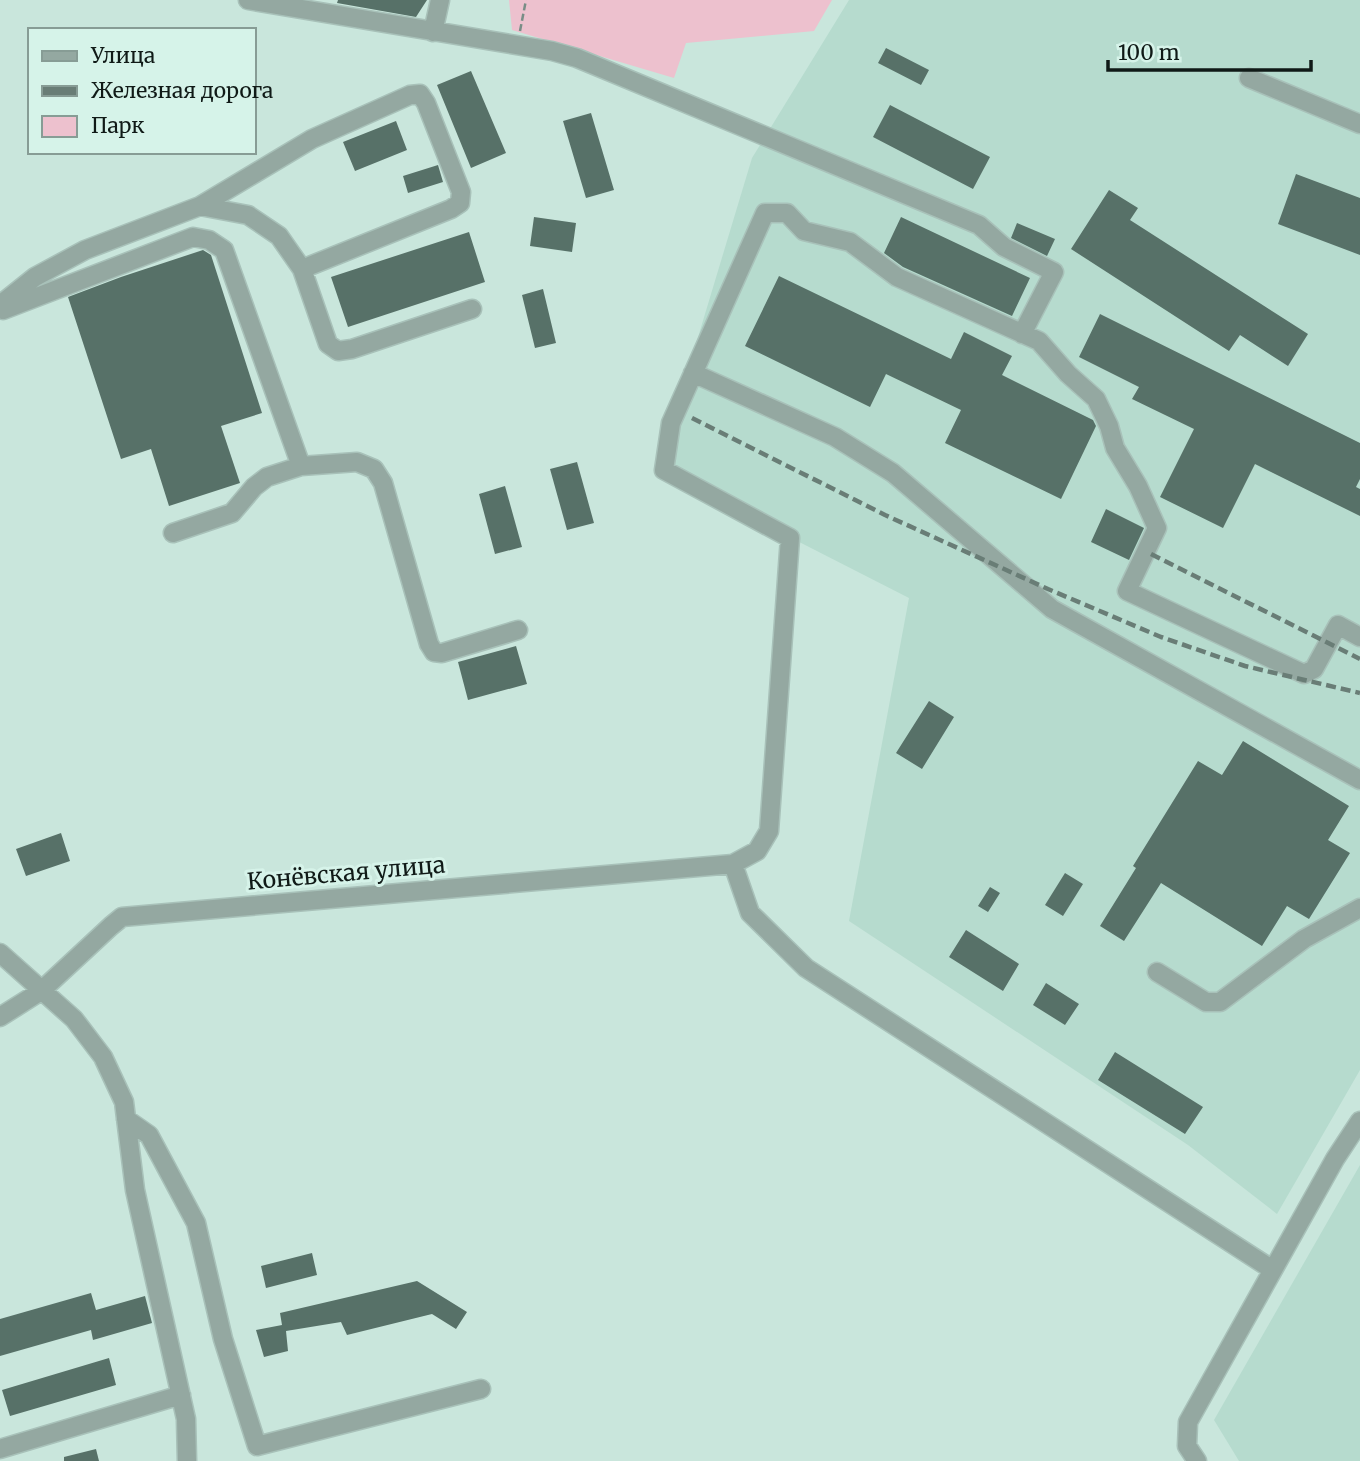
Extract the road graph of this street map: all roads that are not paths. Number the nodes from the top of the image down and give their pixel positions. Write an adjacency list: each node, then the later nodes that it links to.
1 (248, 0): 3 (street)
2 (440, 0): 3 (street)
3 (433, 32): 11 (street)
4 (1249, 78): 5 (street)
5 (1360, 124)
6 (200, 205): 7 (street); 7 (street); 8 (street)
7 (302, 269): 9 (street)
8 (0, 305)
9 (472, 309)
10 (0, 311): 13 (street)
11 (1022, 334): 12 (street); 16 (street)
12 (694, 373): 17 (street); 18 (street)
13 (301, 466): 14 (street); 15 (street)
14 (173, 533)
15 (518, 630)
16 (1360, 637)
17 (1360, 780)
18 (733, 864): 22 (street, Конёвская улица); 26 (street)
19 (1360, 908): 21 (street)
20 (0, 953): 22 (street)
21 (1157, 972)
22 (41, 991): 23 (street, Конёвская улица); 24 (street)
23 (0, 1017)
24 (126, 1118): 27 (street); 28 (street)
25 (1360, 1121): 26 (street)
26 (1273, 1270): 31 (street)
27 (481, 1389)
28 (181, 1395): 29 (street); 30 (street)
29 (0, 1449)
30 (187, 1461)
31 (1197, 1461)

